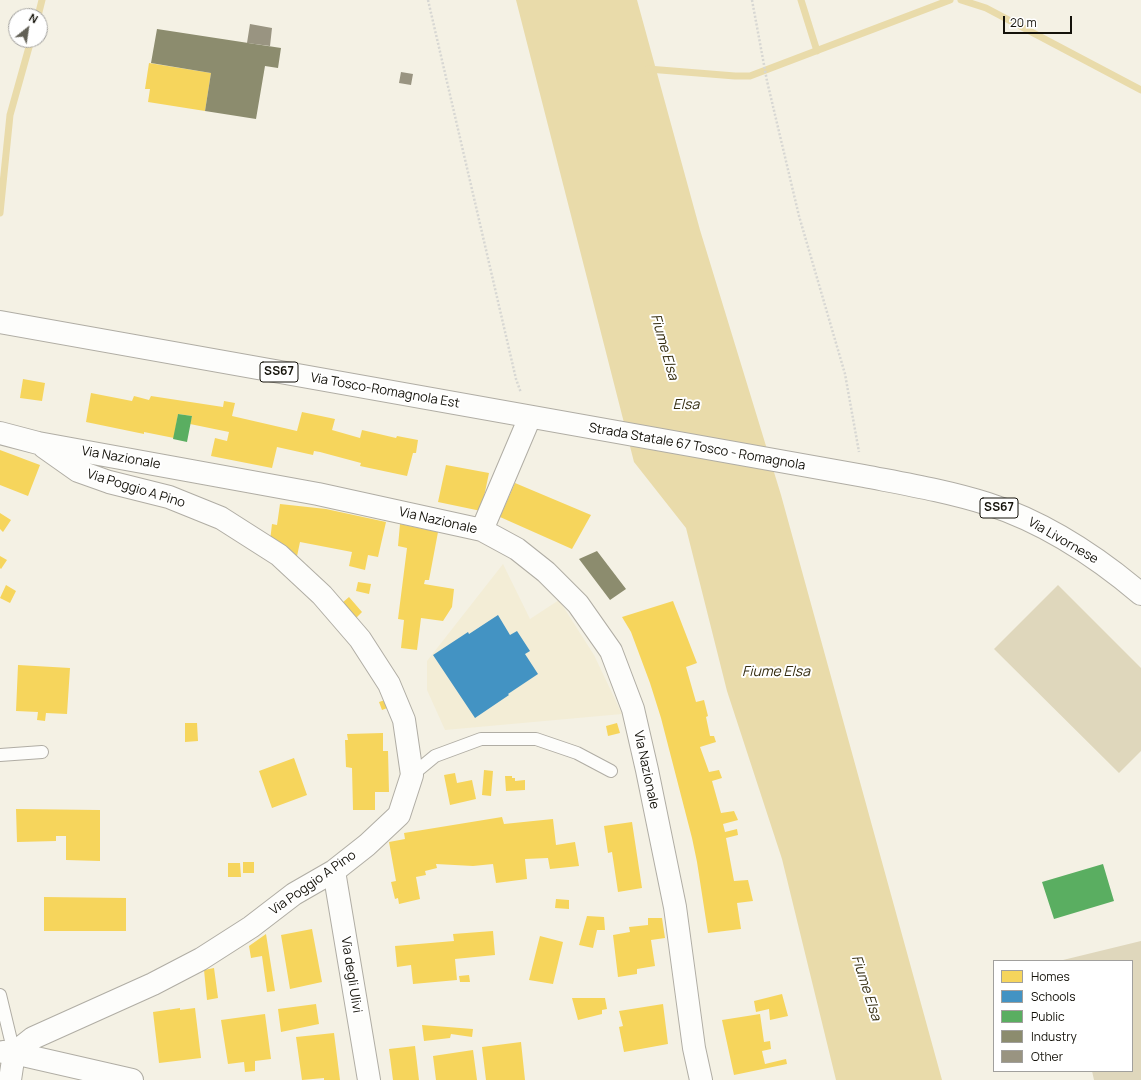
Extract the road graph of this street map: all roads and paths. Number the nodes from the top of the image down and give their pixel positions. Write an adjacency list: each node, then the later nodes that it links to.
1 (428, 0): 4 (path)
2 (752, 0): 9 (path)
3 (0, 322): 4 (street, Via Tosco-Romagnola Est / SS67)
4 (530, 417): 5 (street, Via Tosco-Romagnola Est / SS67); 10 (street)
5 (557, 422): 8 (street, Strada Statale 67 Tosco - Romagnola / SS67)
6 (0, 433): 7 (street, Via Nazionale)
7 (38, 443): 10 (street, Via Nazionale); 15 (street, Via Poggio A Pino)
8 (837, 471): 9 (street, Via Livornese / SS67)
9 (864, 476): 11 (street, Via Livornese / SS67)
10 (482, 530): 22 (street, Via Nazionale)
11 (1141, 594)
12 (42, 752): 13 (lane)
13 (0, 755)
14 (611, 770): 15 (lane)
15 (412, 775): 16 (street, Via Poggio A Pino)
16 (334, 870): 18 (street, Via Poggio A Pino); 21 (street, Via degli Ulivi)
17 (0, 995): 18 (lane)
18 (7, 1052): 19 (street); 20 (street)
19 (10, 1080)
20 (131, 1080)
21 (369, 1080)
22 (701, 1080)

